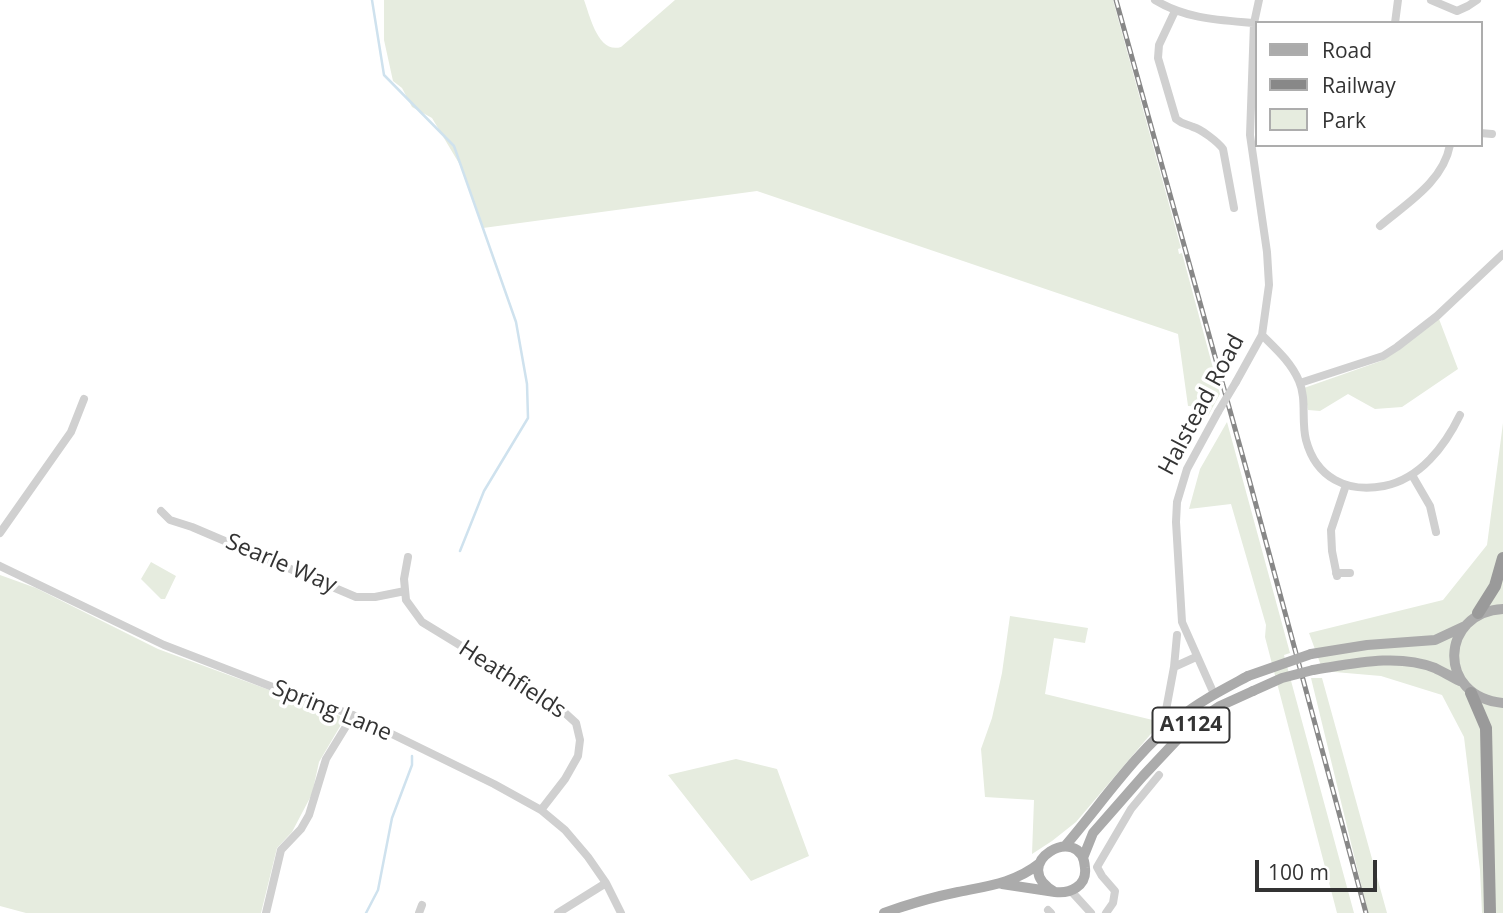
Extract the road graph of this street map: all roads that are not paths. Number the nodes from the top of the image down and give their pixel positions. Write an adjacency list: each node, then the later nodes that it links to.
1 (1154, 0): 6 (street)
2 (1259, 0): 7 (street, Halstead Road)
3 (1398, 0): 8 (street)
4 (1430, 0): 5 (street)
5 (1476, 0)
6 (1175, 11): 9 (street); 13 (street)
7 (1254, 21)
8 (1395, 21)
9 (1254, 23): 16 (street, Halstead Road)
10 (1482, 133): 11 (street)
11 (1492, 134)
12 (1450, 147): 14 (street)
13 (1234, 208)
14 (1380, 226)
15 (1503, 254): 17 (street)
16 (1262, 335): 17 (street); 34 (street, Halstead Road, bridge)
17 (1300, 383): 21 (street)
18 (84, 399): 24 (street)
19 (1460, 415): 20 (street)
20 (1412, 475): 21 (street); 23 (street)
21 (1346, 485): 28 (street)
22 (161, 511): 29 (street, Searle Way)
23 (1436, 532)
24 (0, 533)
25 (408, 557): 29 (street)
26 (1503, 558): 31 (highway)
27 (0, 566): 41 (street, Spring Lane)
28 (1350, 573)
29 (405, 591): 43 (street, Heathfields)
30 (1503, 608): 31 (main road)
31 (1478, 613): 32 (main road)
32 (1465, 626): 36 (main road); 38 (main road, A1124, bridge)
33 (1177, 635): 35 (street)
34 (1196, 657): 35 (street); 38 (street, Halstead Road)
35 (1174, 667): 40 (street)
36 (1460, 681): 37 (main road); 45 (main road, A1124, bridge)
37 (1471, 693): 39 (main road); 57 (highway)
38 (1214, 694): 44 (main road, A1124)
39 (1499, 703)
40 (1166, 710)
41 (353, 715): 43 (street, Spring Lane); 51 (street)
42 (1159, 775): 56 (street)
43 (541, 810): 47 (street, Spring Lane)
44 (1065, 846): 45 (main road); 46 (main road)
45 (1083, 858): 49 (main road)
46 (1040, 863): 48 (main road); 50 (main road)
47 (606, 883): 52 (street); 53 (street, Spring Lane)
48 (1002, 884): 50 (main road); 54 (main road)
49 (1071, 891): 50 (main road); 55 (street)
50 (1055, 892)
51 (266, 913)
52 (558, 913)
53 (621, 913)
54 (884, 913)
55 (1090, 913)
56 (1105, 913)
57 (1490, 913)

